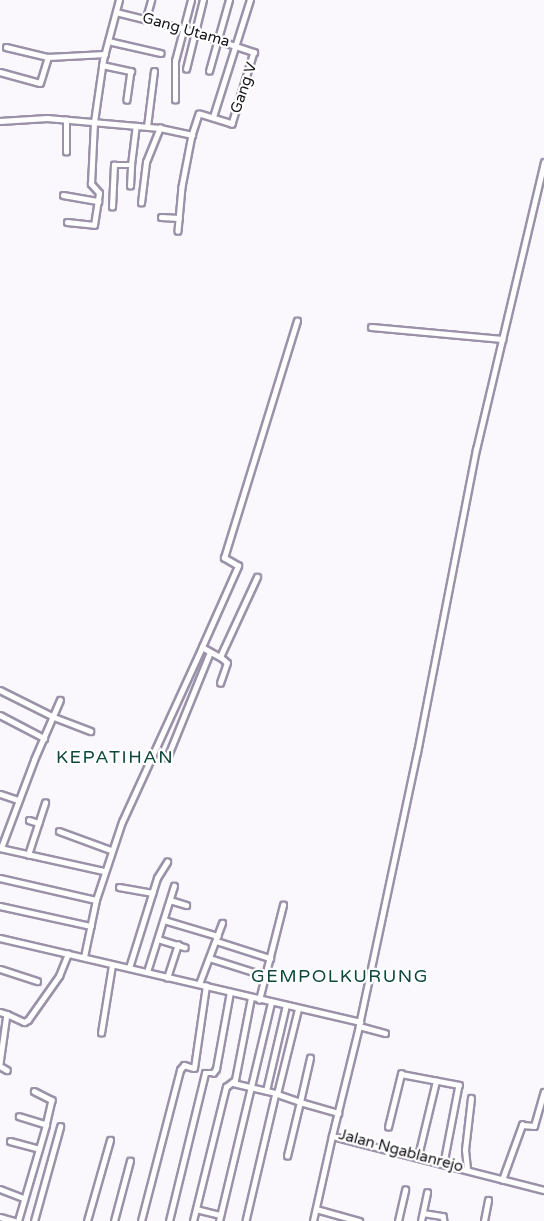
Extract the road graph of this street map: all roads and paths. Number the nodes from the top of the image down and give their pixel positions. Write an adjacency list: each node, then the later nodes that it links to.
1 (119, 0): 7 (street)
2 (151, 0): 8 (street)
3 (191, 0): 9 (street)
4 (203, 0): 10 (street)
5 (230, 0): 11 (street)
6 (250, 0): 13 (street)
7 (116, 12): 8 (street, Gang Utama); 12 (street)
8 (146, 18): 9 (street, Gang Utama)
9 (184, 29): 10 (street, Gang Utama); 25 (street)
10 (196, 32): 11 (street, Gang Utama); 20 (street)
11 (218, 39): 13 (street, Gang Utama); 22 (street)
12 (108, 41): 16 (street); 17 (street)
13 (237, 45): 15 (street, Gang Utama); 26 (street)
14 (6, 46): 18 (street)
15 (254, 52): 26 (street, Gang V)
16 (161, 53)
17 (105, 54): 18 (street); 19 (street)
18 (48, 57): 23 (street)
19 (102, 65): 24 (street); 29 (street)
20 (186, 69)
21 (154, 71): 31 (street)
22 (209, 71)
23 (0, 72)
24 (127, 100)
25 (175, 100)
26 (213, 117): 33 (street)
27 (66, 120): 28 (street); 29 (street); 34 (street)
28 (0, 121)
29 (94, 122): 30 (street); 39 (street)
30 (136, 126): 31 (street); 36 (street)
31 (147, 127): 32 (street)
32 (160, 129): 33 (street); 40 (street)
33 (192, 135): 43 (street)
34 (66, 152)
35 (544, 162): 48 (street, Jalan Ngablanrejo)
36 (131, 165): 37 (street); 41 (street)
37 (130, 186)
38 (63, 195): 39 (street)
39 (98, 201): 44 (street)
40 (141, 203)
41 (112, 207)
42 (161, 217): 43 (street)
43 (179, 218): 45 (street)
44 (67, 222)
45 (178, 231)
46 (297, 321): 50 (street)
47 (371, 327): 48 (street)
48 (502, 339): 112 (street, Jalan Ngablanrejo)
49 (257, 578): 52 (street)
50 (202, 647): 51 (street); 58 (street)
51 (210, 652): 52 (street); 60 (street)
52 (220, 657): 53 (street)
53 (220, 683)
54 (0, 690): 57 (street)
55 (60, 700): 57 (street)
56 (0, 715): 61 (street)
57 (54, 717): 59 (street); 61 (street)
58 (166, 729): 60 (street); 70 (street)
59 (90, 731)
60 (176, 734): 62 (street)
61 (44, 738): 64 (street)
62 (167, 758)
63 (0, 794): 64 (street)
64 (18, 800): 69 (street)
65 (45, 803): 67 (street)
66 (29, 820): 67 (street)
67 (39, 823): 71 (street)
68 (59, 831): 70 (street)
69 (1, 848): 71 (street)
70 (111, 850): 73 (street)
71 (28, 855): 73 (street)
72 (166, 862): 77 (street)
73 (104, 871): 78 (street)
74 (0, 878): 78 (street)
75 (174, 886): 79 (street)
76 (119, 887): 77 (street)
77 (152, 893): 96 (street)
78 (96, 900): 85 (street)
79 (170, 900): 80 (street); 83 (street)
80 (186, 905)
81 (283, 905): 94 (street)
82 (0, 906): 85 (street)
83 (164, 920): 87 (street); 88 (street)
84 (222, 923): 88 (street)
85 (91, 926): 92 (street)
86 (0, 938): 91 (street)
87 (158, 939): 89 (street); 98 (street)
88 (217, 939): 93 (street); 94 (street)
89 (178, 945): 90 (street); 100 (street)
90 (185, 947)
91 (68, 954): 92 (street); 111 (street)
92 (84, 957): 95 (street)
93 (209, 958): 99 (street); 102 (street)
94 (270, 958): 99 (street)
95 (112, 964): 96 (street); 113 (street)
96 (129, 968): 98 (street)
97 (0, 969): 101 (street)
98 (147, 972): 100 (street)
99 (266, 976): 106 (street)
100 (167, 978): 102 (street)
101 (37, 981)
102 (199, 984): 103 (street)
103 (206, 986): 104 (street); 117 (street)
104 (230, 993): 105 (street); 119 (street)
105 (251, 998): 106 (street); 121 (street)
106 (259, 1000): 107 (street)
107 (271, 1002): 108 (street); 122 (street)
108 (286, 1005): 109 (street); 124 (street)
109 (298, 1009): 112 (street); 126 (street)
110 (0, 1012): 111 (street)
111 (7, 1014): 116 (street)
112 (360, 1024): 114 (street); 129 (street, Jalan Ngablanrejo)
113 (101, 1033)
114 (385, 1033)
115 (310, 1058): 128 (street)
116 (0, 1065): 118 (street)
117 (194, 1068): 119 (street); 159 (street)
118 (7, 1070)
119 (206, 1073): 160 (street)
120 (436, 1081): 133 (street); 139 (street); 141 (street)
121 (232, 1083): 122 (street); 150 (street)
122 (253, 1088): 124 (street); 154 (street)
123 (34, 1091): 131 (street)
124 (266, 1091): 126 (street)
125 (544, 1092): 143 (street)
126 (276, 1094): 128 (street); 162 (street)
127 (471, 1098): 142 (street)
128 (300, 1102): 129 (street); 138 (street)
129 (338, 1113): 134 (street, Jalan Ngablanrejo)
130 (19, 1117): 131 (street)
131 (46, 1125): 137 (street)
132 (60, 1127): 156 (street)
133 (388, 1127)
134 (332, 1136): 139 (street, Jalan Ngablanrejo); 151 (street)
135 (110, 1140): 157 (street)
136 (9, 1141): 137 (street)
137 (39, 1149): 148 (street)
138 (286, 1156)
139 (418, 1156): 141 (street, Jalan Ngablanrejo)
140 (130, 1161): 158 (street)
141 (444, 1163): 142 (street, Jalan Ngablanrejo)
142 (467, 1169): 143 (street, Jalan Ngablanrejo)
143 (502, 1180): 146 (street, Jalan Ngablanrejo)
144 (0, 1189): 148 (street)
145 (405, 1190): 165 (street)
146 (544, 1190)
147 (427, 1193): 152 (street)
148 (24, 1198): 155 (street)
149 (488, 1200): 168 (street)
150 (196, 1209): 154 (street); 161 (street)
151 (316, 1209): 163 (street); 164 (street)
152 (423, 1213): 166 (street); 167 (street)
153 (0, 1217): 155 (street)
154 (220, 1218)
155 (16, 1221)
156 (34, 1221)
157 (87, 1221)
158 (114, 1221)
159 (141, 1221)
160 (169, 1221)
161 (193, 1221)
162 (246, 1221)
163 (313, 1221)
164 (359, 1221)
165 (398, 1221)
166 (421, 1221)
167 (444, 1221)
168 (484, 1221)

